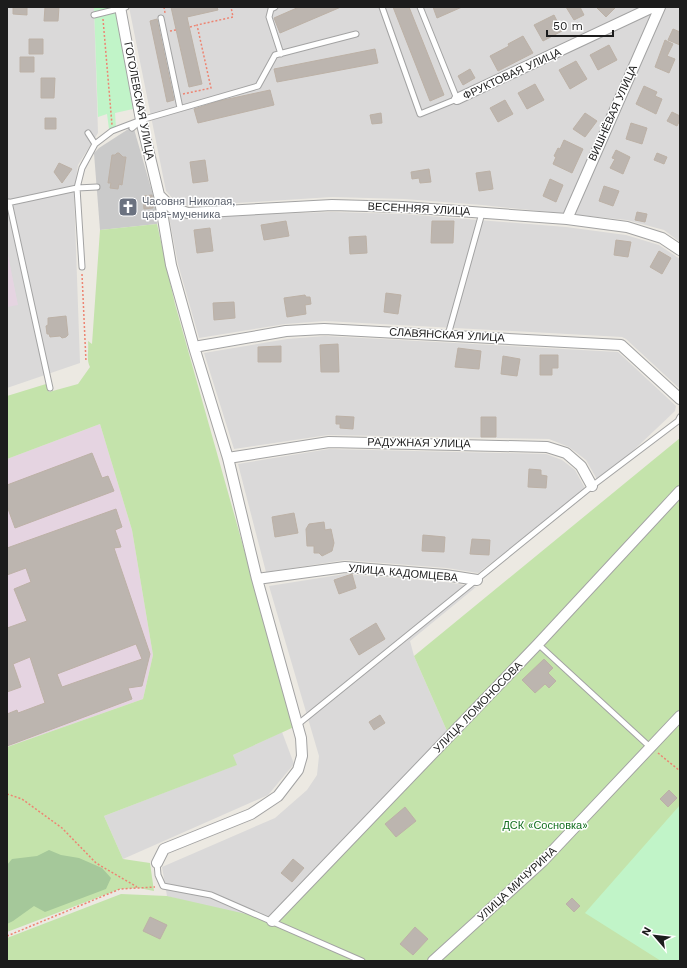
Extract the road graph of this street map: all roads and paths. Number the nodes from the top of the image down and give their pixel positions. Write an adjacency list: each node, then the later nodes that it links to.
1 (122, 7): 8 (lane); 20 (street, ГОГОЛЕВСКАЯ УЛИЦА)
2 (231, 7): 11 (path)
3 (275, 7): 16 (lane)
4 (382, 7): 18 (lane)
5 (420, 7): 18 (lane)
6 (653, 7): 18 (street, ФРУКТОВАЯ УЛИЦА)
7 (660, 7): 30 (street, ВИШНЁВАЯ УЛИЦА)
8 (102, 13): 9 (lane); 22 (path)
9 (94, 15)
10 (161, 18): 19 (lane)
11 (197, 25): 12 (path); 17 (path)
12 (190, 27)
13 (176, 30): 14 (path)
14 (169, 31)
15 (356, 34): 16 (lane)
16 (281, 54): 19 (lane)
17 (183, 94)
18 (457, 99)
19 (180, 108): 20 (lane)
20 (141, 120): 21 (lane); 22 (lane); 27 (street, ГОГОЛЕВСКАЯ УЛИЦА)
21 (132, 128)
22 (112, 130): 24 (lane)
23 (88, 133): 24 (lane)
24 (95, 144): 26 (lane)
25 (97, 187): 26 (lane)
26 (78, 188): 28 (lane); 32 (lane)
27 (159, 195): 29 (street, ВЕСЕННЯЯ УЛИЦА); 34 (street, ГОГОЛЕВСКАЯ УЛИЦА)
28 (8, 203): 36 (lane)
29 (482, 213): 30 (street, ВЕСЕННЯЯ УЛИЦА); 33 (lane)
30 (567, 219): 31 (street, ВЕСЕННЯЯ УЛИЦА)
31 (680, 250)
32 (82, 267): 35 (path)
33 (448, 335): 34 (street, СЛАВЯНСКАЯ УЛИЦА); 37 (street, СЛАВЯНСКАЯ УЛИЦА)
34 (194, 347): 39 (street, ГОГОЛЕВСКАЯ УЛИЦА)
35 (86, 362)
36 (50, 388)
37 (680, 399)
38 (680, 417): 40 (lane)
39 (228, 458): 40 (street, РАДУЖНАЯ УЛИЦА); 42 (street, ГОГОЛЕВСКАЯ УЛИЦА)
40 (592, 486): 43 (lane)
41 (680, 491): 44 (street, УЛИЦА ЛОМОНОСОВА)
42 (257, 579): 43 (street, УЛИЦА КАДОМЦЕВА); 46 (street, ГОГОЛЕВСКАЯ УЛИЦА)
43 (477, 580): 46 (lane)
44 (538, 644): 47 (lane); 53 (street, УЛИЦА ЛОМОНОСОВА)
45 (680, 716): 47 (street, УЛИЦА МИЧУРИНА)
46 (297, 725): 50 (street, ГОГОЛЕВСКАЯ УЛИЦА)
47 (650, 747): 48 (path); 56 (street, УЛИЦА МИЧУРИНА)
48 (680, 770)
49 (7, 794): 52 (path)
50 (157, 863): 51 (lane)
51 (163, 886): 52 (path); 53 (lane)
52 (138, 888): 54 (path)
53 (272, 922): 55 (lane)
54 (7, 936)
55 (362, 961)
56 (433, 961)

